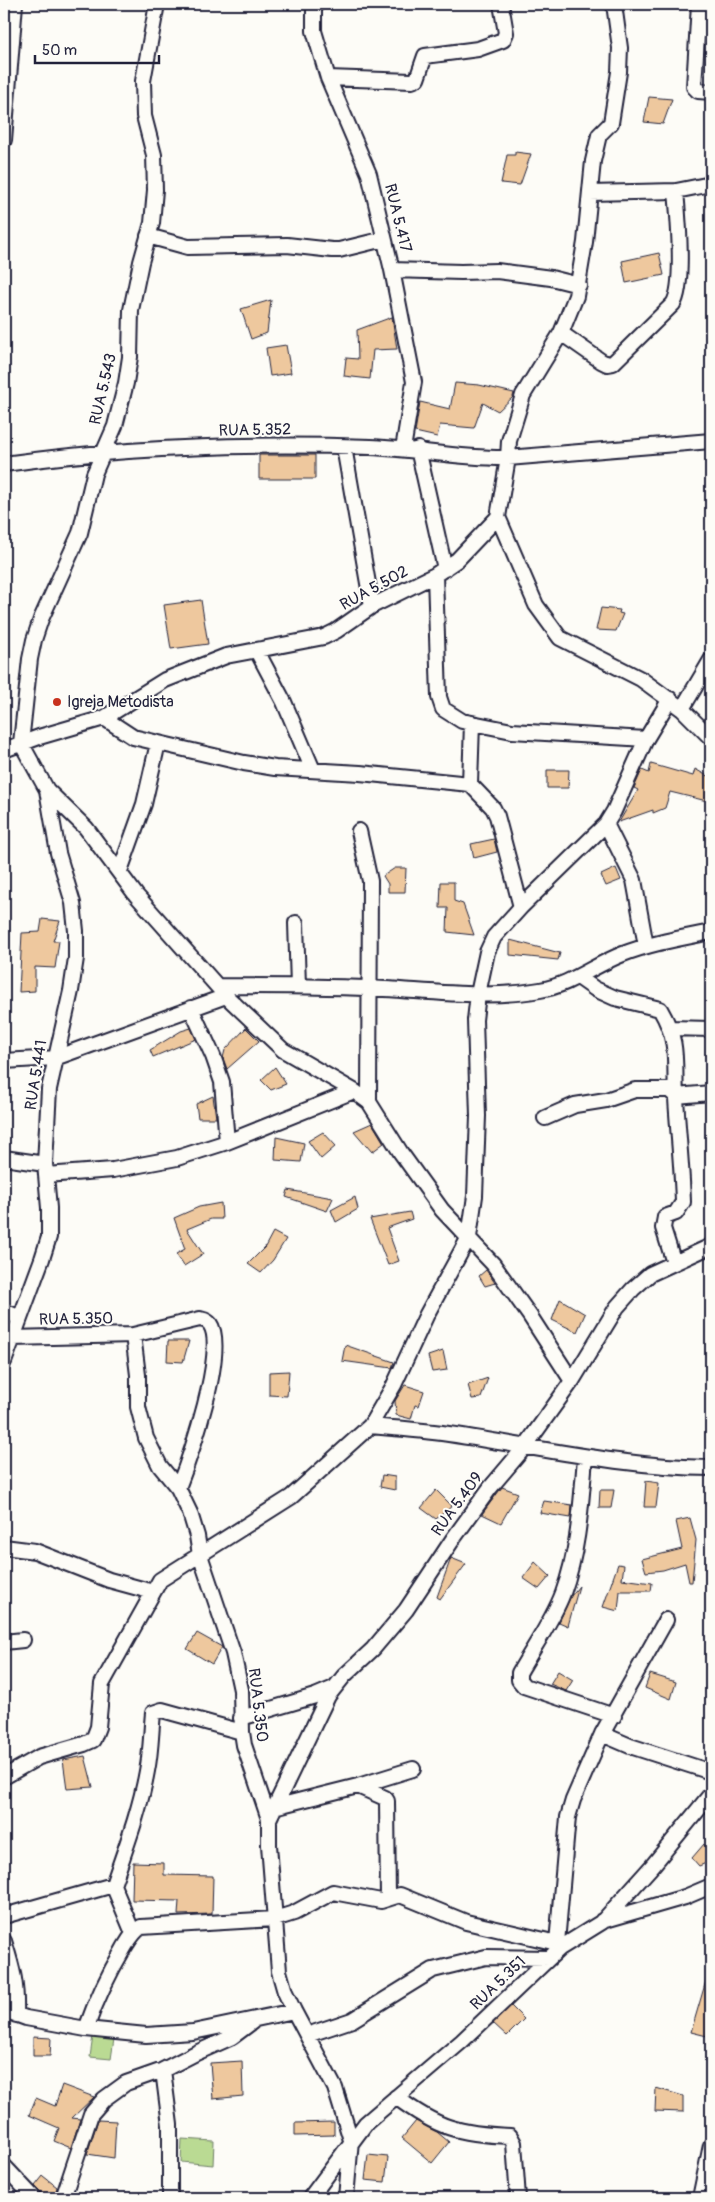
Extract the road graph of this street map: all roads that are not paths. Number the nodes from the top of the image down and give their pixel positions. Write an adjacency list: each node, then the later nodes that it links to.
1 (15, 4): 9 (street)
2 (157, 4): 13 (street, RUA 5.543)
3 (314, 4): 7 (street, RUA 5.417)
4 (501, 4): 7 (street)
5 (614, 4): 12 (street)
6 (699, 4): 8 (street)
7 (328, 78): 14 (street, RUA 5.417)
8 (711, 92)
9 (4, 140)
10 (711, 184): 11 (street)
11 (676, 191): 12 (street); 17 (street)
12 (590, 193): 16 (street)
13 (148, 236): 14 (street); 22 (street, RUA 5.543)
14 (384, 239): 15 (street, RUA 5.417)
15 (392, 270): 16 (street); 20 (street, RUA 5.417)
16 (579, 285): 17 (street)
17 (561, 333): 23 (street)
18 (711, 441): 23 (street)
19 (344, 447): 20 (street, RUA 5.352); 22 (street, RUA 5.352); 27 (street)
20 (403, 448): 21 (street, RUA 5.352)
21 (418, 449): 23 (street, RUA 5.352); 26 (street)
22 (102, 453): 24 (street, RUA 5.352); 36 (street, RUA 5.543)
23 (508, 458): 25 (street)
24 (4, 464)
25 (498, 517): 26 (street, RUA 5.502); 30 (street)
26 (440, 572): 27 (street, RUA 5.502); 33 (street)
27 (372, 606): 28 (street, RUA 5.502)
28 (258, 651): 32 (street, RUA 5.502); 39 (street)
29 (711, 660): 31 (street)
30 (670, 699): 31 (street); 35 (street)
31 (682, 709): 34 (street)
32 (104, 718): 36 (street, RUA 5.502); 37 (street)
33 (472, 723): 35 (street); 40 (street)
34 (711, 738)
35 (646, 739): 42 (street)
36 (21, 743): 38 (street, RUA 5.502); 41 (street)
37 (158, 743): 39 (street); 44 (street)
38 (4, 750)
39 (312, 770): 40 (street)
40 (470, 784): 45 (street)
41 (47, 790): 44 (street); 57 (street, RUA 5.441)
42 (606, 824): 45 (street); 48 (street)
43 (359, 831): 51 (street)
44 (120, 871): 52 (street)
45 (521, 907): 53 (street)
46 (296, 923): 50 (street)
47 (711, 932): 48 (street)
48 (646, 946): 49 (street)
49 (578, 977): 53 (street); 55 (street)
50 (298, 986): 51 (street); 52 (street)
51 (369, 988): 53 (street); 62 (street)
52 (222, 991): 54 (street); 59 (street)
53 (478, 994): 67 (street)
54 (191, 1008): 57 (street); 64 (street)
55 (670, 1028): 56 (street); 61 (street)
56 (711, 1029)
57 (55, 1058): 58 (street); 66 (street, RUA 5.441)
58 (4, 1060)
59 (354, 1091): 62 (street); 64 (street)
60 (711, 1093): 61 (street)
61 (676, 1096): 63 (street); 69 (street)
62 (368, 1102): 67 (street)
63 (545, 1118)
64 (227, 1142): 66 (street)
65 (4, 1158): 66 (street)
66 (45, 1169): 71 (street, RUA 5.441)
67 (469, 1237): 75 (street); 76 (street)
68 (711, 1246): 69 (street, RUA 5.409)
69 (674, 1263): 75 (street, RUA 5.409)
70 (4, 1311): 71 (street)
71 (20, 1318): 73 (street, RUA 5.441)
72 (133, 1335): 73 (street, RUA 5.350); 80 (street, RUA 5.350); 80 (street)
73 (12, 1338): 74 (street, RUA 5.441)
74 (4, 1362)
75 (572, 1381): 77 (street, RUA 5.409)
76 (370, 1426): 77 (street); 82 (street)
77 (524, 1448): 78 (street); 87 (street, RUA 5.409)
78 (585, 1458): 79 (street); 88 (street)
79 (711, 1468)
80 (178, 1488): 82 (street, RUA 5.350)
81 (4, 1547): 83 (street)
82 (200, 1555): 83 (street); 89 (street, RUA 5.350)
83 (152, 1592): 94 (street)
84 (666, 1620): 88 (street)
85 (23, 1640): 86 (street)
86 (4, 1642)
87 (335, 1687): 89 (street); 97 (street, RUA 5.409)
88 (614, 1716): 91 (street)
89 (241, 1718): 90 (street, RUA 5.350)
90 (242, 1732): 97 (street, RUA 5.350); 98 (street)
91 (602, 1734): 93 (street); 106 (street)
92 (413, 1769): 95 (street)
93 (711, 1772)
94 (4, 1777)
95 (358, 1786): 97 (street); 100 (street)
96 (711, 1794): 103 (street, RUA 5.351)
97 (272, 1813): 102 (street, RUA 5.350)
98 (113, 1885): 101 (street); 104 (street)
99 (711, 1886): 103 (street)
100 (388, 1899): 102 (street); 106 (street)
101 (4, 1916)
102 (275, 1920): 104 (street); 108 (street, RUA 5.350)
103 (602, 1922): 106 (street, RUA 5.351)
104 (134, 1933): 111 (street)
105 (4, 1941): 109 (street)
106 (559, 1946): 107 (street, RUA 5.351)
107 (549, 1958): 112 (street); 114 (street, RUA 5.351)
108 (294, 2011): 110 (street); 112 (street, RUA 5.350)
109 (10, 2012): 111 (street)
110 (253, 2020): 111 (street); 113 (street)
111 (86, 2030)
112 (307, 2035): 115 (street, RUA 5.350)
113 (163, 2070): 120 (street); 121 (street)
114 (396, 2098): 115 (street, RUA 5.351); 124 (street)
115 (351, 2140): 122 (street, RUA 5.351); 123 (street)
116 (711, 2145): 117 (street)
117 (709, 2163): 125 (street)
118 (4, 2166): 119 (street)
119 (34, 2198)
120 (63, 2198)
121 (170, 2198)
122 (310, 2198)
123 (346, 2198)
124 (518, 2198)
125 (700, 2198)

